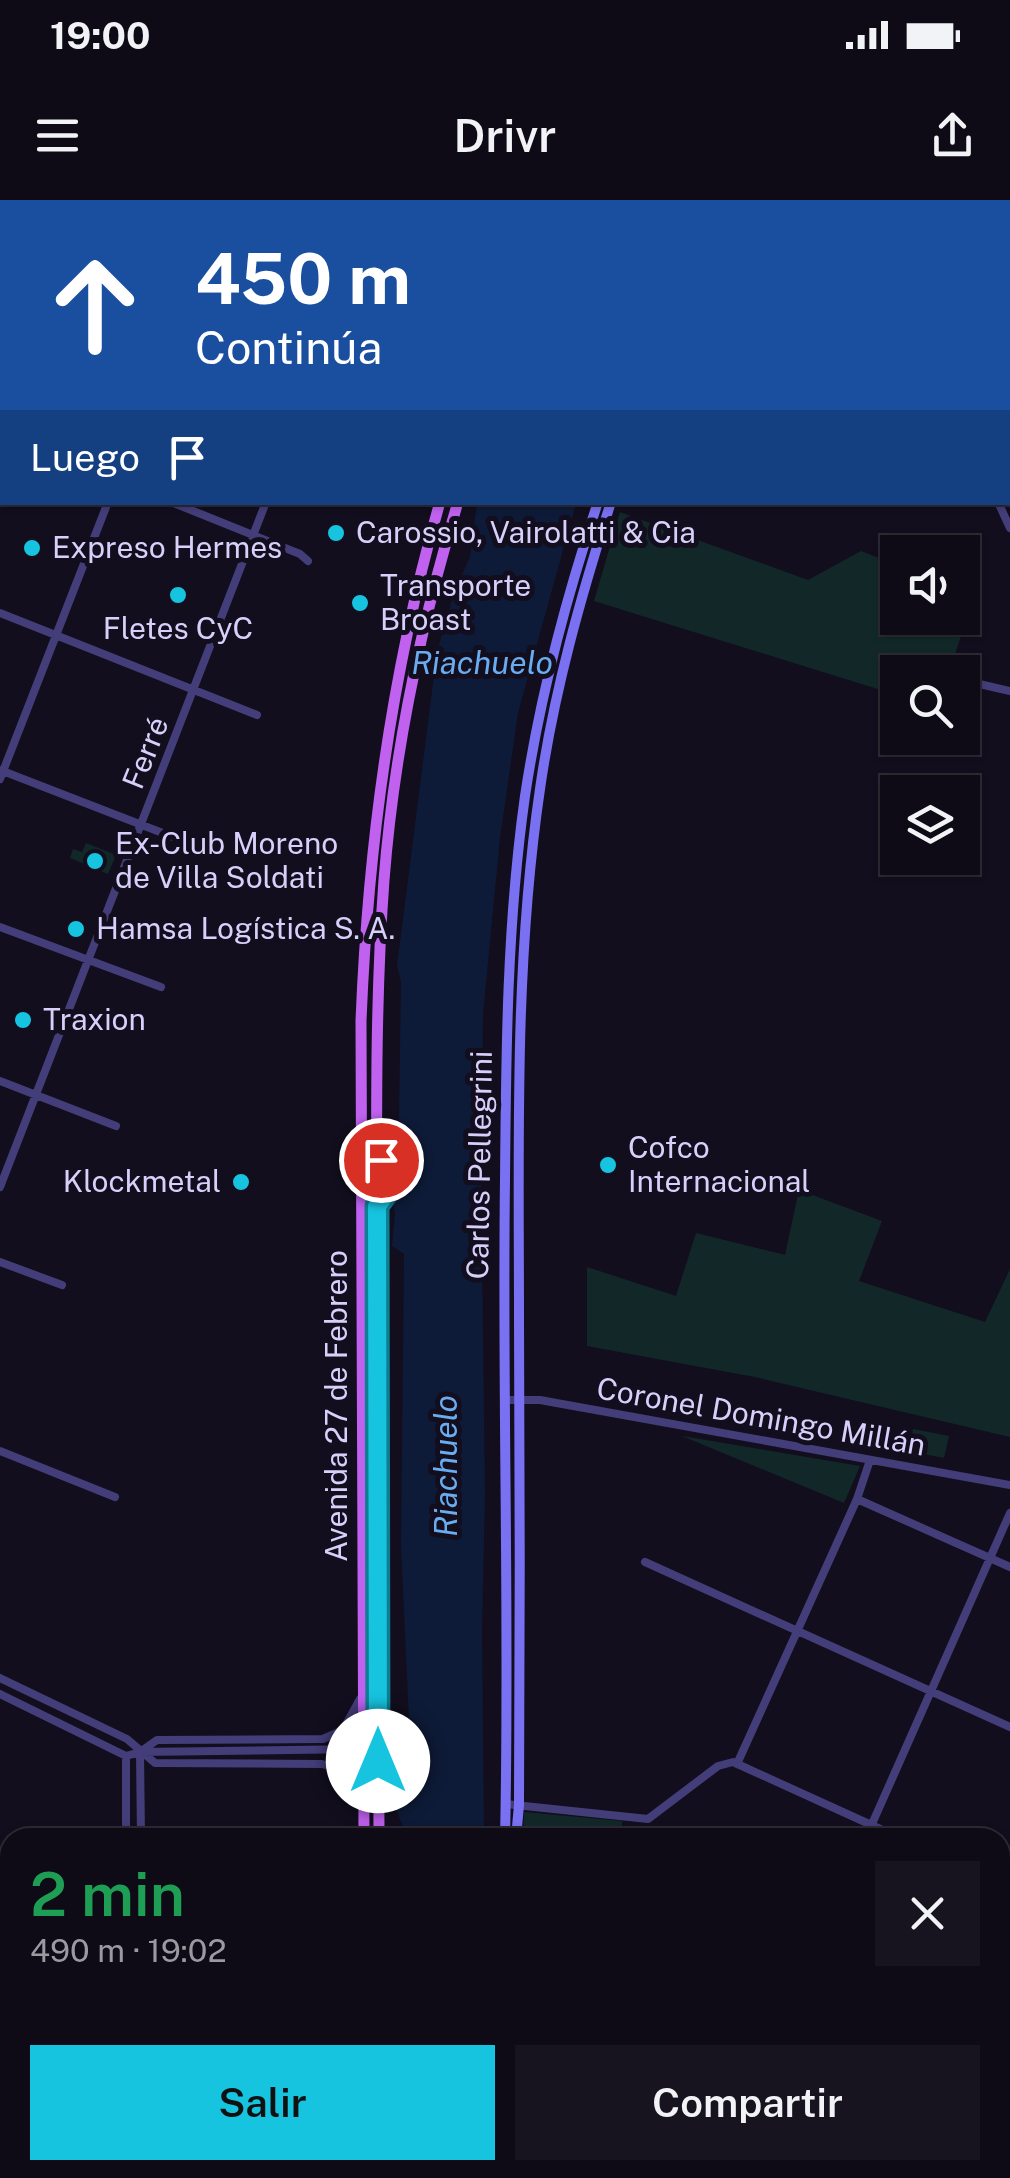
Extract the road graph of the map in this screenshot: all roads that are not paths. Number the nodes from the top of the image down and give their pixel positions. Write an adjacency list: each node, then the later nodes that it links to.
1 (107, 505): 15 (street)
2 (178, 505): 10 (street)
3 (265, 505): 10 (street, Ferré)
4 (439, 505): 12 (main road, Avenida 27 de Febrero)
5 (457, 505): 13 (main road)
6 (597, 505): 36 (main road, Carlos Pellegrini)
7 (610, 505): 37 (main road, Carlos Pellegrini)
8 (999, 505): 9 (street)
9 (1010, 528)
10 (254, 536): 11 (street); 17 (street, Ferré)
11 (308, 561)
12 (414, 602): 13 (main road); 20 (main road, Avenida 27 de Febrero)
13 (428, 607): 21 (main road)
14 (0, 613): 15 (street)
15 (56, 635): 17 (street); 22 (street)
16 (980, 684): 18 (street)
17 (195, 690): 19 (street); 23 (street, Ferré)
18 (1010, 692)
19 (257, 715)
20 (382, 765): 21 (main road); 31 (main road, Avenida 27 de Febrero)
21 (399, 767): 32 (main road)
22 (1, 774): 23 (street)
23 (142, 824): 24 (street); 26 (street, Ferré)
24 (209, 851)
25 (0, 927): 26 (street)
26 (88, 961): 27 (street); 29 (street, Ferré)
27 (161, 987)
28 (0, 1082): 29 (street)
29 (36, 1096): 30 (street); 33 (street, Ferré)
30 (116, 1126)
31 (362, 1160): 32 (main road); 52 (main road, Avenida 27 de Febrero)
32 (377, 1160): 47 (main road, Avenida 27 de Febrero)
33 (0, 1187)
34 (0, 1262): 35 (street)
35 (62, 1285)
36 (504, 1400): 37 (street, Coronel Domingo Millán); 59 (main road, Carlos Pellegrini)
37 (519, 1400): 39 (street, Coronel Domingo Millán); 60 (main road, Carlos Pellegrini)
38 (0, 1451): 41 (street)
39 (870, 1460): 40 (street, Coronel Domingo Millán); 42 (street)
40 (1010, 1485)
41 (115, 1497)
42 (856, 1499): 44 (street); 48 (street)
43 (1010, 1513): 44 (street)
44 (990, 1558): 46 (street); 50 (street)
45 (644, 1562): 48 (street)
46 (1010, 1567)
47 (378, 1608): 54 (street); 65 (main road, Avenida 27 de Febrero)
48 (798, 1632): 50 (street); 57 (street)
49 (0, 1678): 55 (street)
50 (932, 1691): 53 (street); 61 (street)
51 (0, 1694): 56 (street)
52 (362, 1696): 54 (main road, Avenida 27 de Febrero); 55 (street)
53 (1010, 1727)
54 (363, 1749): 55 (street); 58 (main road, Avenida 27 de Febrero)
55 (140, 1752): 56 (street); 58 (street); 63 (street)
56 (126, 1756): 62 (street)
57 (736, 1764): 60 (street); 61 (street)
58 (364, 1789): 64 (main road, Avenida 27 de Febrero)
59 (506, 1804): 60 (street); 66 (main road, Carlos Pellegrini)
60 (519, 1804): 67 (main road, Carlos Pellegrini)
61 (872, 1824): 68 (street)
62 (126, 1828)
63 (141, 1828)
64 (364, 1828)
65 (379, 1828)
66 (506, 1828)
67 (517, 1828)
68 (880, 1828)

